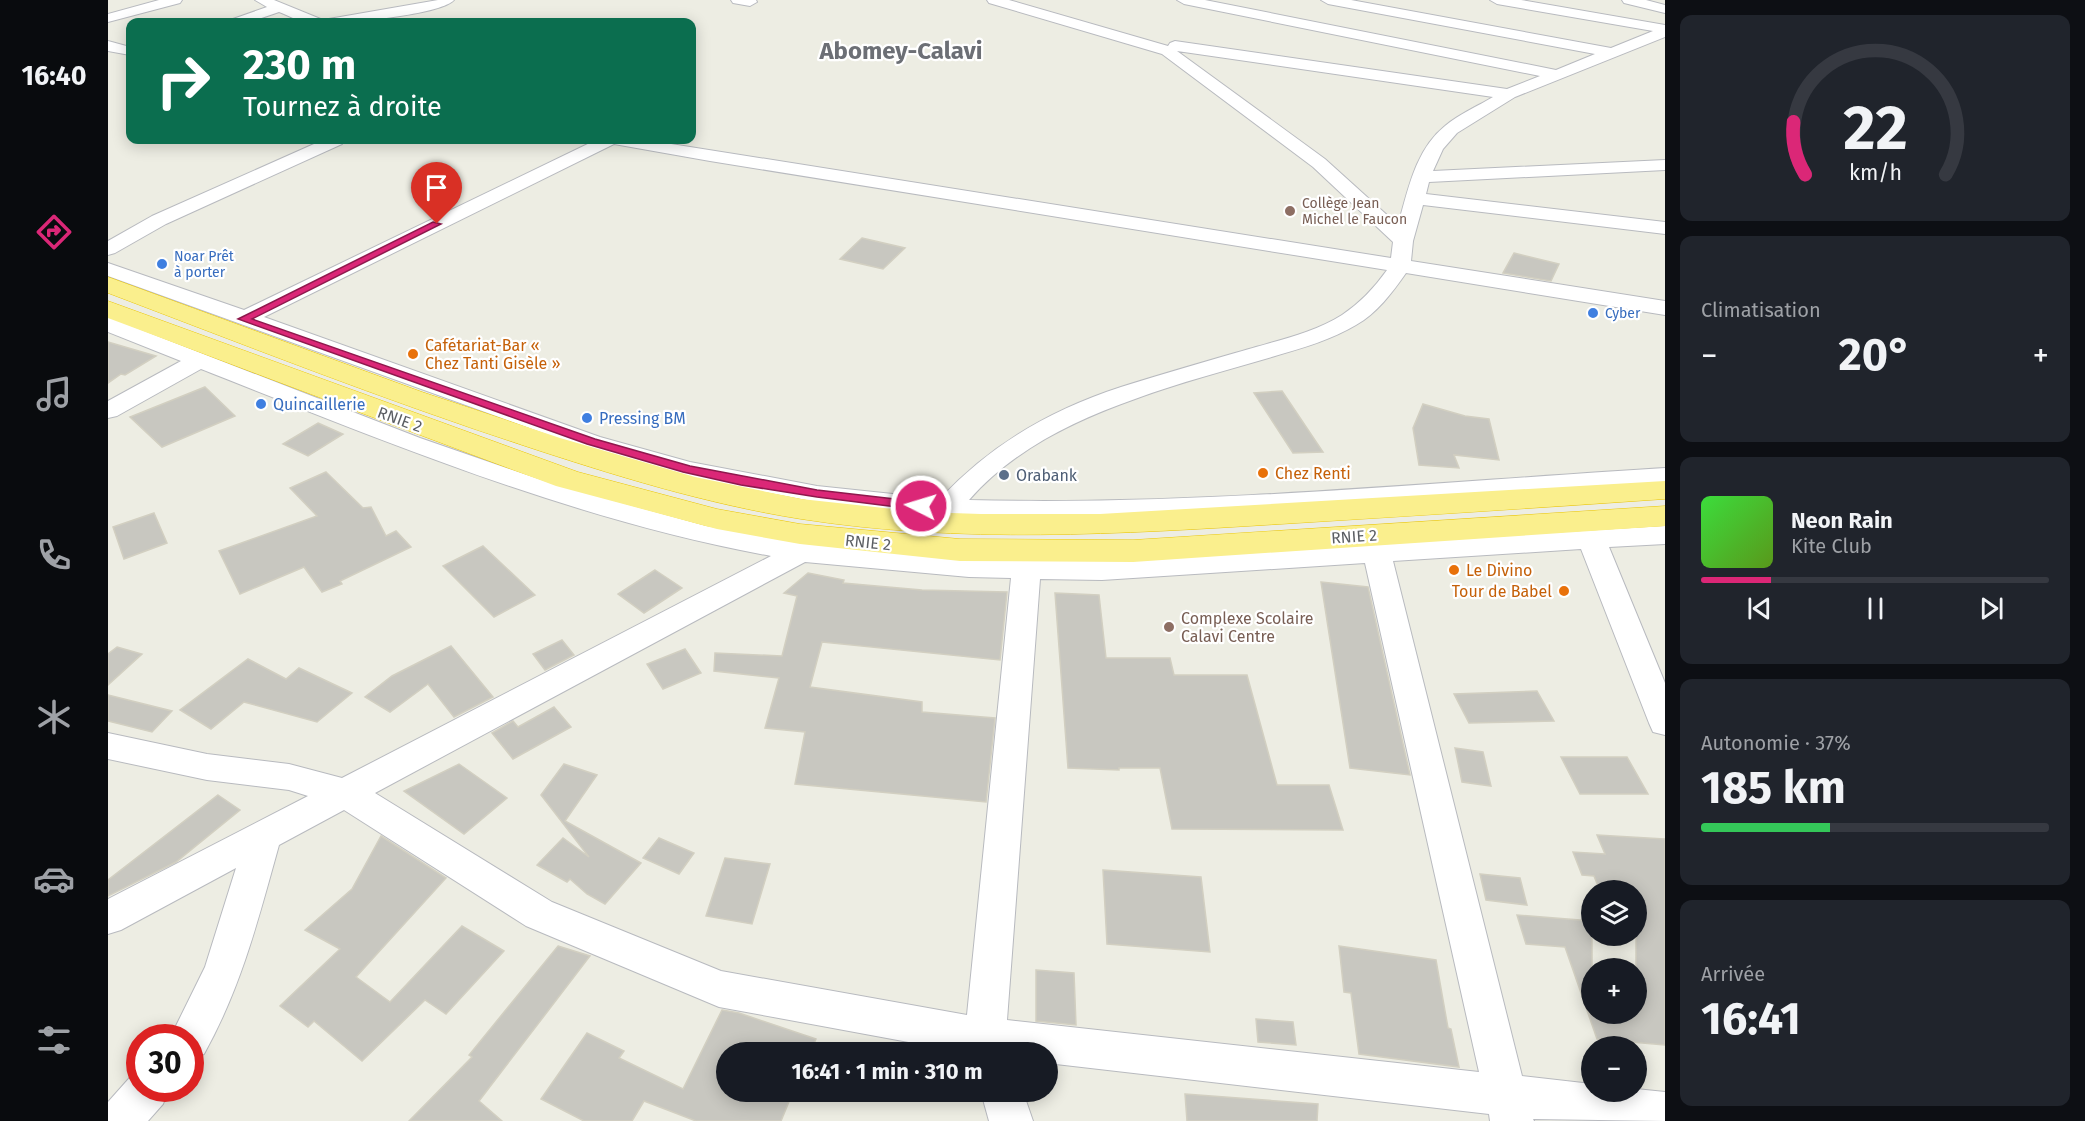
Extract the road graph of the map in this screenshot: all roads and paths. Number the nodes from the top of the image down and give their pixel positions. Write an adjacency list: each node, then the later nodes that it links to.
1 (175, 0): 13 (street)
2 (262, 0): 10 (street)
3 (447, 0): 16 (street)
4 (994, 0): 21 (street)
5 (1184, 0): 11 (street)
6 (1247, 0): 11 (street)
7 (1328, 0): 23 (street)
8 (1497, 0): 18 (street)
9 (1629, 0): 12 (street)
10 (277, 8): 14 (street); 15 (street)
11 (1230, 9): 17 (street); 25 (street)
12 (1665, 9)
13 (108, 18)
14 (249, 18)
15 (304, 18)
16 (354, 18)
17 (1214, 20)
18 (1665, 31): 23 (street)
19 (1190, 35): 21 (street)
20 (108, 46): 22 (street)
21 (1171, 48): 26 (street); 34 (street)
22 (126, 50)
23 (1620, 50): 24 (street); 25 (street)
24 (1656, 55)
25 (1558, 75): 26 (street)
26 (1509, 94): 31 (street)
27 (327, 144): 35 (street)
28 (601, 144): 41 (street)
29 (642, 144): 36 (street)
30 (1665, 165): 31 (street)
31 (1421, 177): 32 (street)
32 (1413, 198): 33 (street); 34 (street)
33 (1665, 228)
34 (1403, 241): 36 (street)
35 (108, 249)
36 (1400, 266): 39 (street); 47 (street)
37 (108, 269): 41 (street)
38 (108, 284): 46 (highway, RNIE 2 / RNIE 2)
39 (1665, 308)
40 (108, 309): 48 (highway, RNIE 2 / RNIE 2)
41 (243, 319): 47 (street)
42 (108, 324): 43 (street)
43 (199, 360): 44 (street); 51 (street)
44 (108, 411)
45 (1665, 476): 47 (street)
46 (1665, 490)
47 (947, 508)
48 (1665, 516)
49 (1665, 536): 50 (street)
50 (1592, 541): 52 (street); 54 (street)
51 (801, 552): 53 (street); 56 (street)
52 (1377, 552): 53 (street); 65 (street)
53 (1026, 570): 61 (street)
54 (1665, 723)
55 (108, 746): 56 (street)
56 (346, 793): 57 (street); 60 (street)
57 (263, 837): 58 (street); 59 (street)
58 (108, 918)
59 (201, 1024)
60 (974, 1042)
61 (988, 1042)
62 (1058, 1054): 65 (street)
63 (137, 1102): 67 (street)
64 (1005, 1102): 68 (street)
65 (1509, 1109): 66 (street)
66 (1665, 1113)
67 (120, 1121)
68 (1011, 1121)

